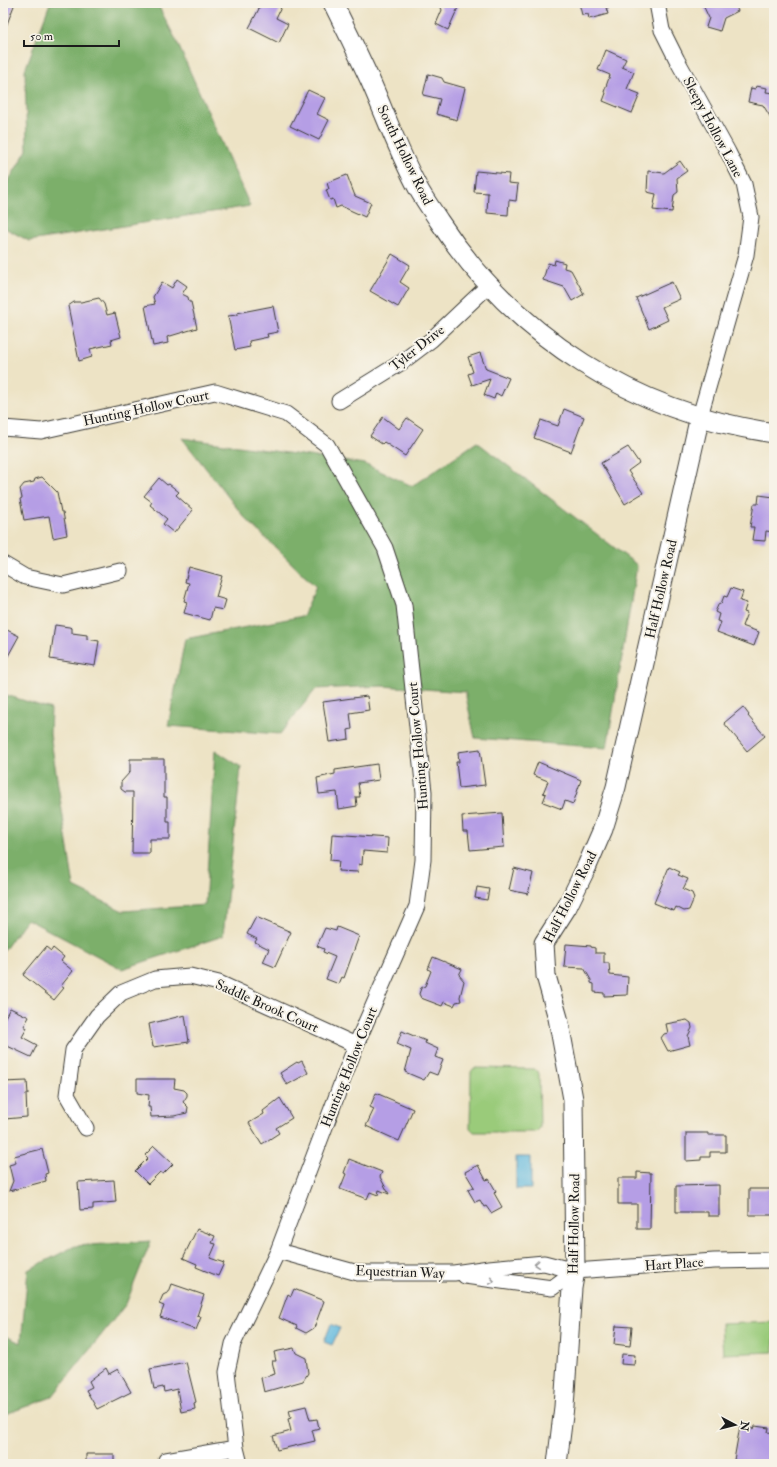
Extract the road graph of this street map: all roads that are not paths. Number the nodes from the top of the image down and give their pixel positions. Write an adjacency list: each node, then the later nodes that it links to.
1 (333, 3): 3 (street, South Hollow Road)
2 (657, 3): 5 (street, Sleepy Hollow Lane)
3 (488, 286): 4 (street, Tyler Drive); 5 (street, South Hollow Road)
4 (339, 401)
5 (700, 416): 7 (street); 14 (street, Half Hollow Road)
6 (3, 428): 10 (street, Hunting Hollow Court)
7 (774, 433)
8 (3, 564): 9 (street)
9 (120, 572)
10 (356, 1045): 11 (street, Saddle Brook Court); 12 (street, Hunting Hollow Court)
11 (86, 1128)
12 (278, 1251): 15 (street, Equestrian Way); 16 (street, Hunting Hollow Court)
13 (774, 1260): 14 (street, Hart Place)
14 (575, 1271): 15 (street, Equestrian Way, one-way to 15); 15 (street, Equestrian Way, one-way to 14); 19 (street, Half Hollow Road)
15 (454, 1274)
16 (236, 1448): 17 (street); 18 (street, Hunting Hollow Court)
17 (166, 1460)
18 (240, 1464)
19 (557, 1464)

